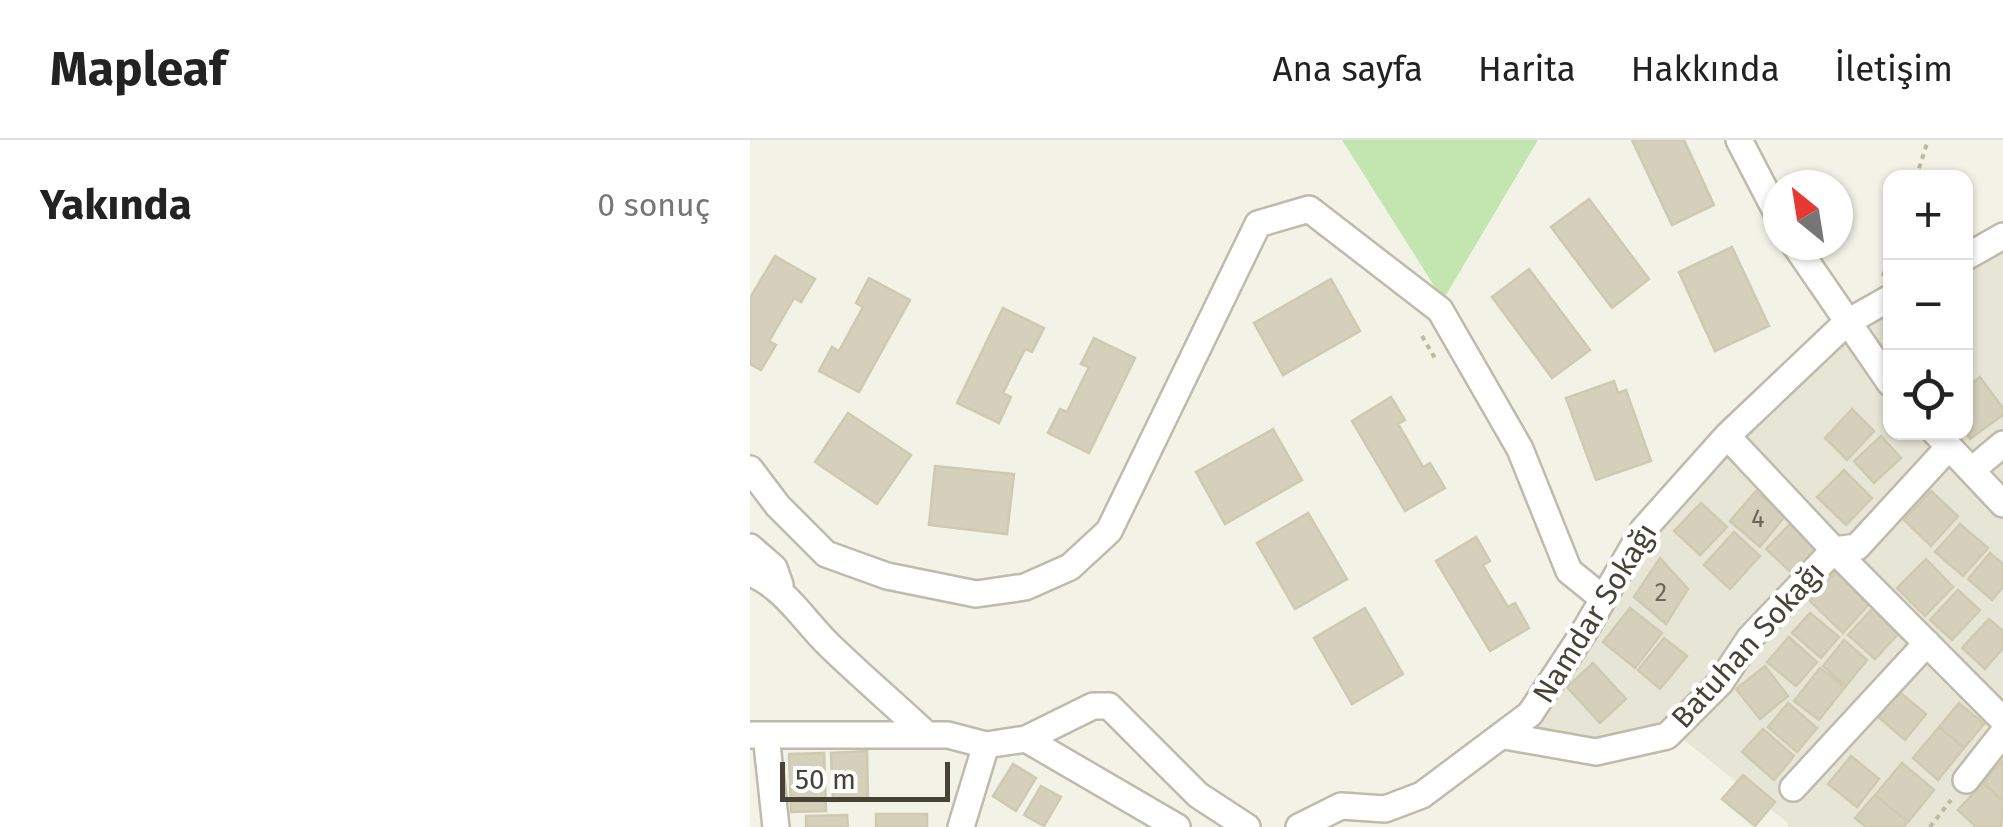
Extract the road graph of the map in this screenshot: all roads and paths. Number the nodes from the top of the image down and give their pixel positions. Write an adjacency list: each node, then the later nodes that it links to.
1 (1739, 140): 4 (street)
2 (1928, 140): 3 (path)
3 (1919, 170)
4 (1763, 187)
5 (2003, 236): 6 (street)
6 (1973, 253)
7 (1805, 260): 9 (street)
8 (1883, 302): 9 (street, Namdar Sokağı)
9 (1846, 322): 12 (street); 13 (street, Namdar Sokağı)
10 (1422, 336): 11 (path)
11 (1436, 360)
12 (1883, 373)
13 (1727, 436): 20 (street); 23 (street, Namdar Sokağı)
14 (1942, 440): 17 (street); 20 (street, Batuhan Sokağı)
15 (2003, 444): 17 (street)
16 (750, 469): 23 (street)
17 (1972, 470): 18 (street)
18 (2003, 504)
19 (750, 547): 22 (street)
20 (1834, 550): 24 (street); 29 (street, Batuhan Sokağı)
21 (750, 573): 22 (street)
22 (784, 596): 28 (street)
23 (1601, 598): 29 (street, Namdar Sokağı)
24 (1927, 643): 25 (street); 33 (street)
25 (2003, 720)
26 (2003, 733): 32 (street)
27 (758, 735): 28 (street); 34 (street)
28 (928, 735): 31 (street)
29 (1505, 736): 38 (street, Namdar Sokağı)
30 (1026, 738): 31 (street); 36 (street); 37 (street)
31 (986, 745): 35 (street)
32 (1966, 780): 39 (path)
33 (1793, 788)
34 (776, 827)
35 (961, 827)
36 (1177, 827)
37 (1247, 827)
38 (1299, 827)
39 (1930, 827)

